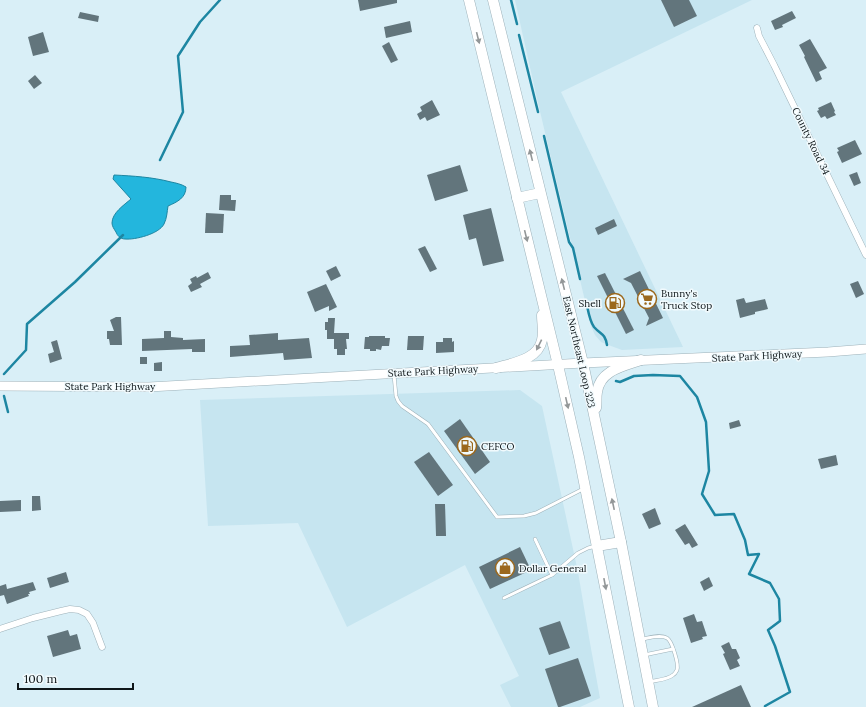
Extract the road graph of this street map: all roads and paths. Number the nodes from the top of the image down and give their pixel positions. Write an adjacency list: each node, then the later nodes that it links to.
1 (469, 0): 5 (highway, one-way to 5)
2 (493, 0): 4 (highway, East Northeast Loop 323, one-way to 2)
3 (757, 28): 6 (street, County Road 34)
4 (540, 193): 5 (highway); 10 (highway, East Northeast Loop 323, one-way to 4)
5 (517, 198): 7 (highway, one-way to 7)
6 (866, 255)
7 (540, 293): 11 (highway); 12 (highway, one-way to 12)
8 (866, 349): 9 (main road, State Park Highway)
9 (641, 360): 10 (main road, State Park Highway); 15 (highway)
10 (583, 363): 11 (main road, State Park Highway); 15 (highway, East Northeast Loop 323)
11 (558, 365): 12 (main road, State Park Highway); 16 (highway, one-way to 16)
12 (496, 368): 13 (main road, State Park Highway)
13 (394, 374): 14 (main road, State Park Highway); 16 (lane)
14 (0, 386)
15 (596, 422): 18 (highway, East Northeast Loop 323, one-way to 15)
16 (586, 488): 19 (highway)
17 (535, 539): 20 (lane)
18 (621, 542): 19 (highway); 23 (highway, East Northeast Loop 323)
19 (597, 546): 20 (lane); 28 (highway, one-way to 28)
20 (552, 575): 21 (lane)
21 (504, 598)
22 (0, 629): 24 (street)
23 (640, 640): 25 (lane); 26 (highway, East Northeast Loop 323)
24 (102, 647)
25 (673, 649): 26 (lane); 27 (lane)
26 (643, 656): 27 (highway, East Northeast Loop 323)
27 (648, 682): 29 (highway, East Northeast Loop 323)
28 (628, 707)
29 (653, 707)

